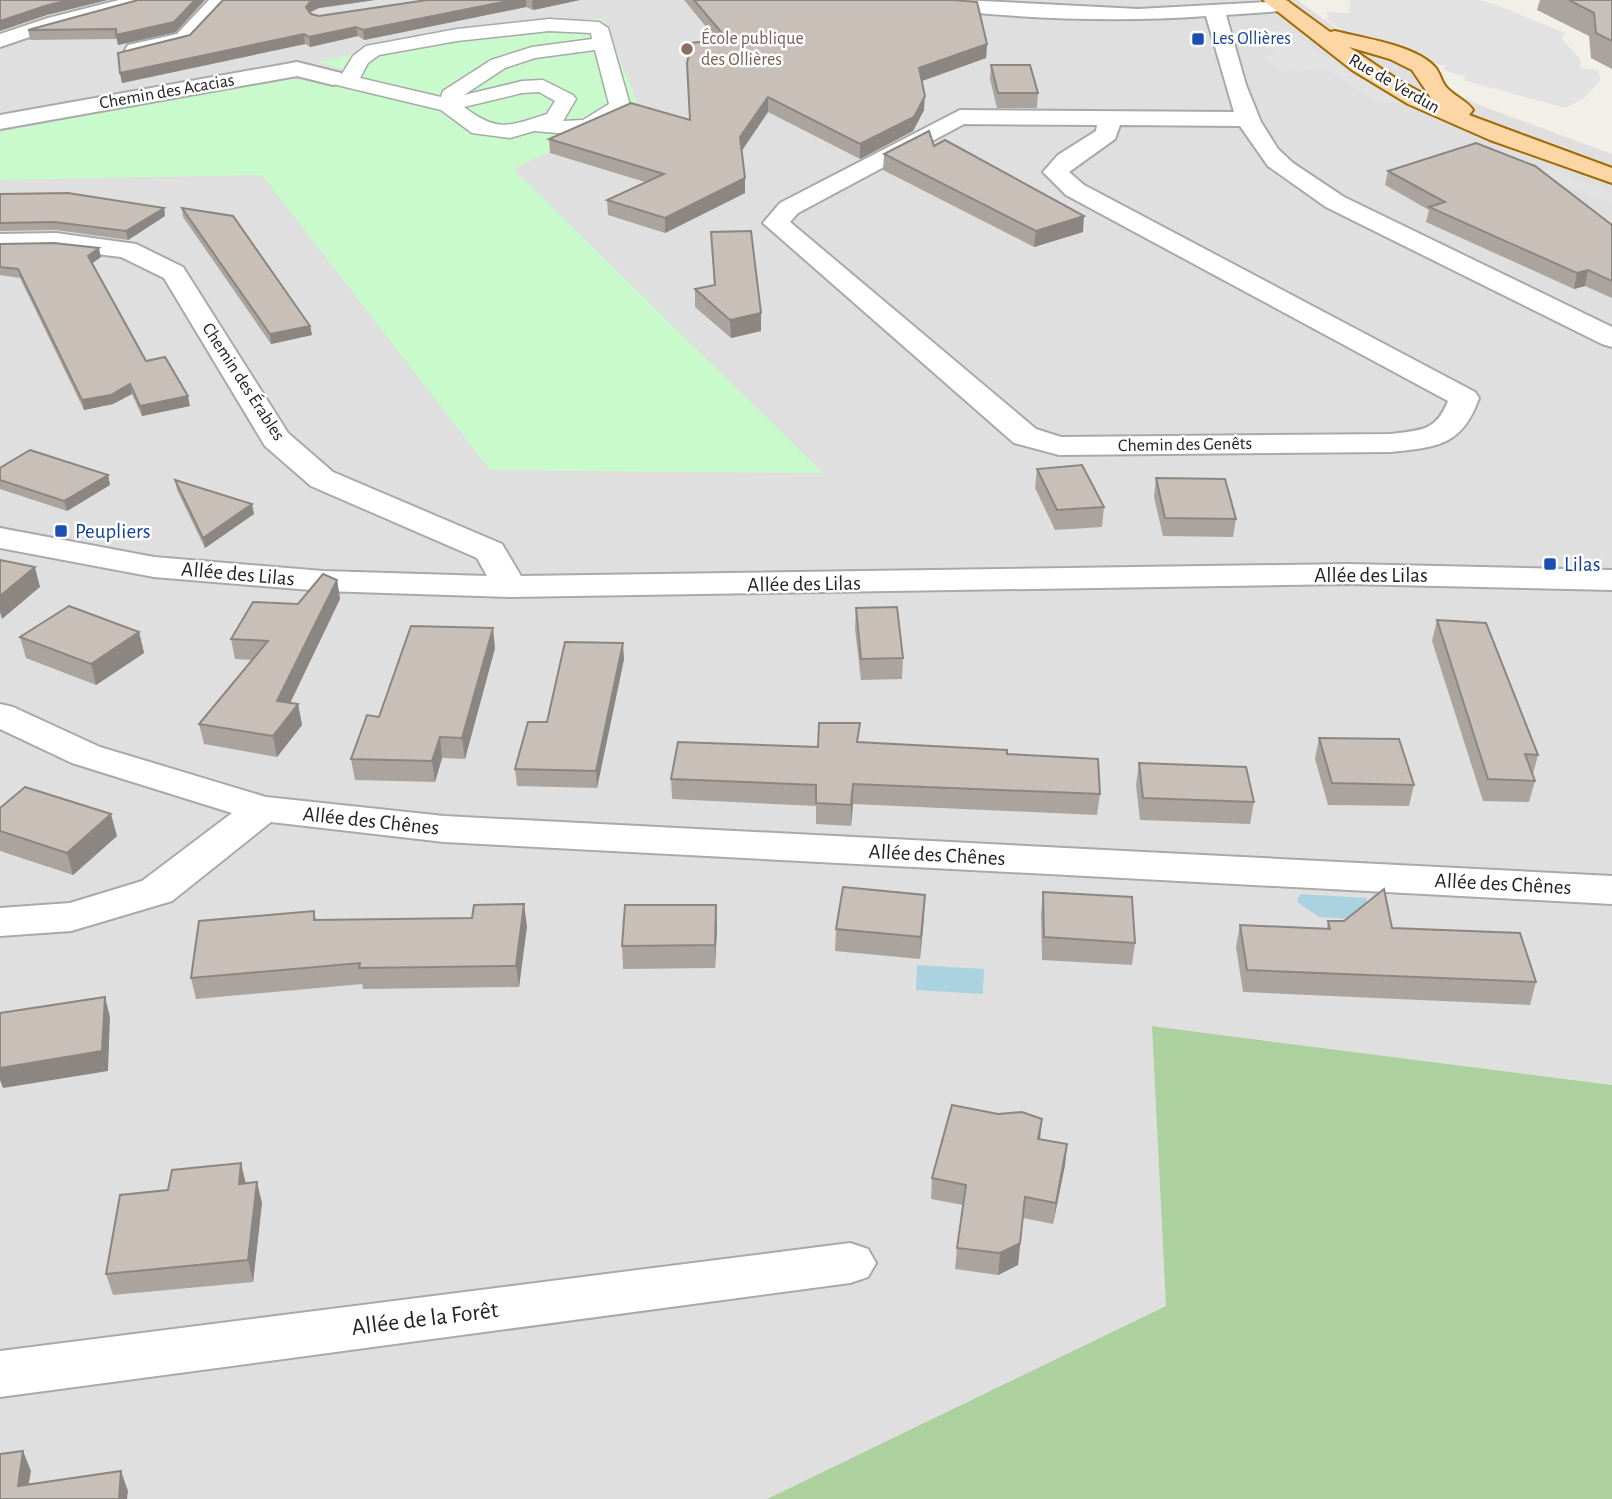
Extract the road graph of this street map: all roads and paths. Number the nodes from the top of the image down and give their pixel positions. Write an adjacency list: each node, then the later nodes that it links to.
1 (143, 0): 7 (street)
2 (220, 0): 9 (street)
3 (912, 0): 5 (street)
4 (1277, 3): 5 (street); 6 (main road, Rue de Verdun)
5 (1214, 10): 13 (street)
6 (1302, 21): 16 (main road, Rue de Verdun); 16 (main road, Rue de Verdun)
7 (0, 41)
8 (604, 43): 10 (street); 11 (street); 15 (street)
9 (120, 54)
10 (340, 80): 11 (street); 14 (street, Chemin des Acacias)
11 (443, 104): 15 (street); 15 (street)
12 (1109, 118): 12 (street, Chemin des Genêts); 13 (street, Chemin des Genêts)
13 (1249, 119): 19 (street)
14 (0, 122)
15 (533, 125)
16 (1495, 132): 17 (main road, Rue de Verdun)
17 (1612, 176)
18 (0, 242): 22 (street, Chemin des Érables)
19 (1612, 338)
20 (0, 538): 22 (street, Allée des Lilas)
21 (1612, 580): 22 (street, Allée des Lilas)
22 (510, 587)
23 (0, 715): 24 (street, Allée des Chênes)
24 (262, 809): 25 (street, Allée des Chênes); 26 (street)
25 (1612, 890)
26 (0, 922)
27 (850, 1263): 28 (street, Allée de la Forêt)
28 (0, 1374)

